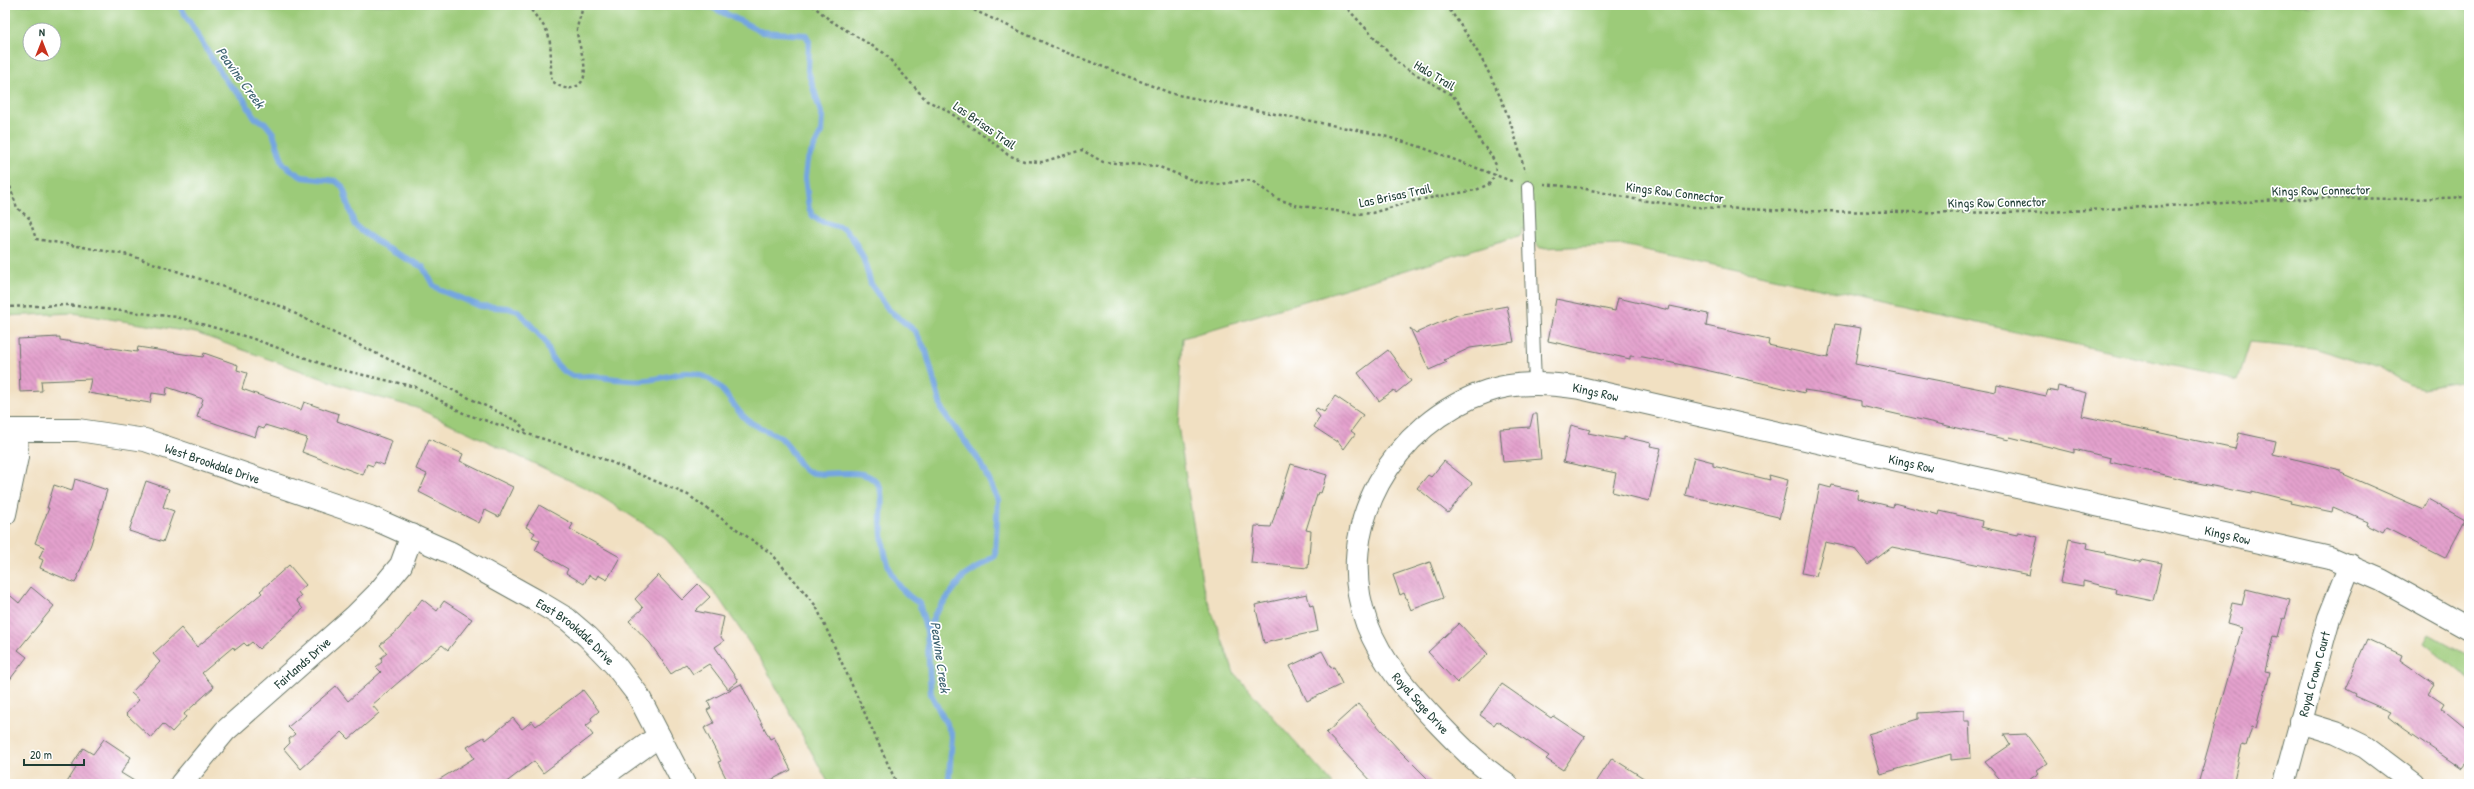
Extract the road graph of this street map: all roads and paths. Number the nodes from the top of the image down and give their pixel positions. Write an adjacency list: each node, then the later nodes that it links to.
1 (528, 5): 2 (path)
2 (583, 5)
3 (812, 5): 8 (path, Las Brisas Trail)
4 (963, 5): 8 (path)
5 (1344, 5): 8 (path, Halo Trail)
6 (1446, 5): 9 (path)
7 (5, 151): 14 (path)
8 (1496, 175)
9 (1528, 186): 10 (path, Kings Row Connector); 12 (lane)
10 (2469, 197)
11 (5, 307): 14 (path)
12 (1535, 384): 15 (street, Kings Row); 18 (street, Kings Row)
13 (10, 430): 16 (street); 17 (street, West Brookdale Drive)
14 (528, 434): 25 (path)
15 (1376, 487): 26 (street, Royal Sage Drive)
16 (5, 514)
17 (412, 535): 21 (street, East Brookdale Drive); 22 (street, Fairlands Drive)
18 (2350, 566): 19 (street, Kings Row); 20 (street, Royal Crown Court)
19 (2469, 629)
20 (2300, 722): 27 (street, Royal Crown Court); 28 (street)
21 (659, 736): 23 (street); 24 (street, East Brookdale Drive)
22 (180, 784)
23 (592, 784)
24 (684, 784)
25 (898, 784)
26 (1506, 784)
27 (2284, 784)
28 (2414, 784)

